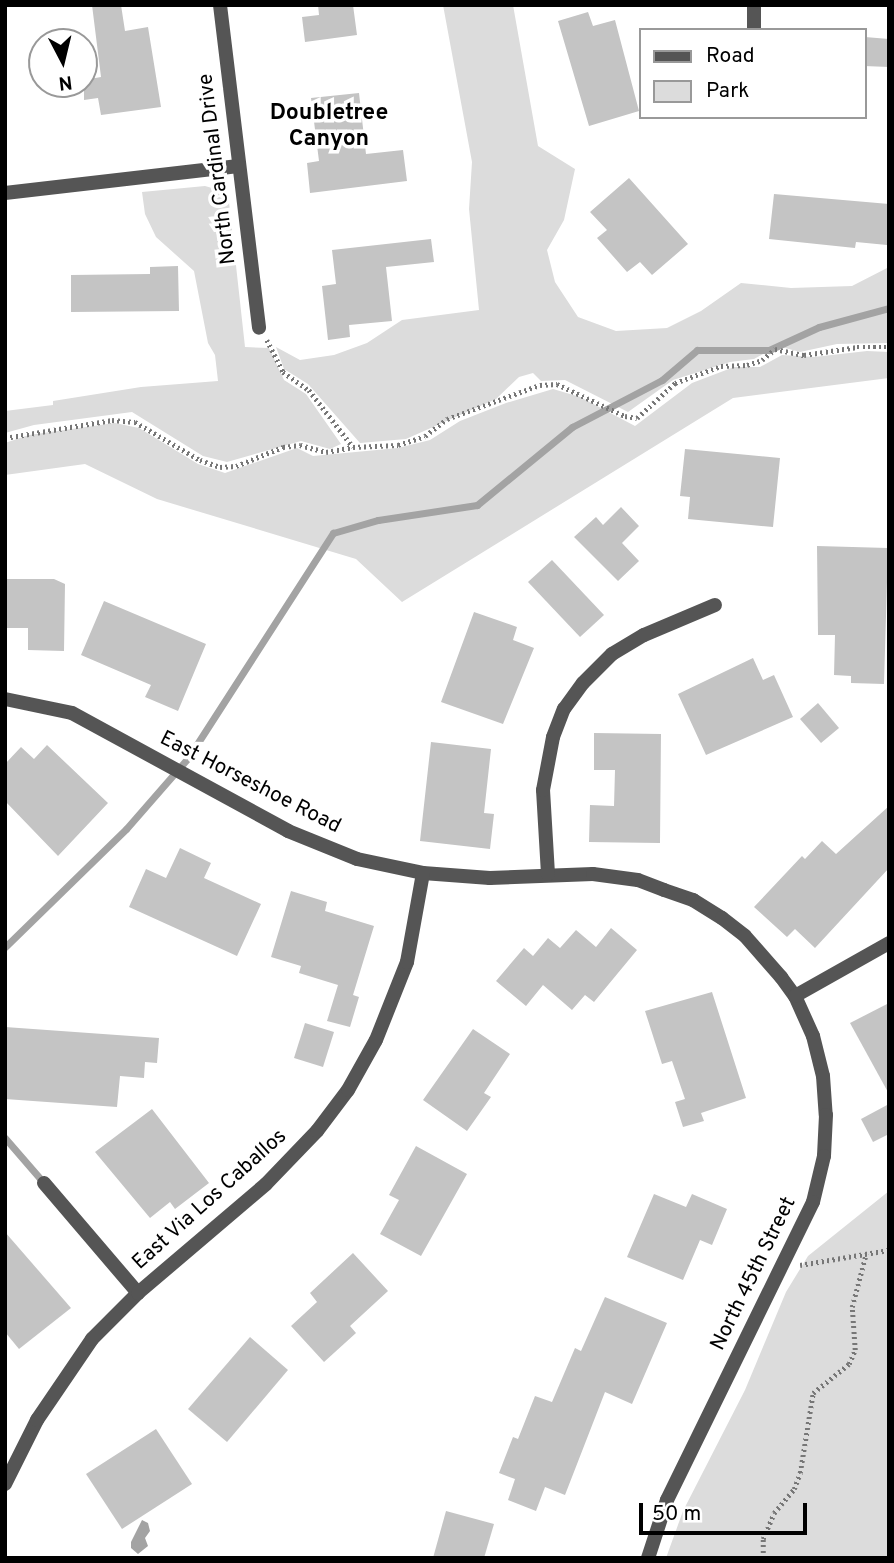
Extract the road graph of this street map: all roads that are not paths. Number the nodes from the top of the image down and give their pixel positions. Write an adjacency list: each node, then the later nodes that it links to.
1 (220, 5): 4 (street, North Cardinal Drive)
2 (754, 5): 3 (street)
3 (754, 28)
4 (238, 166): 5 (street); 6 (street, North Cardinal Drive)
5 (5, 193)
6 (259, 328)
7 (715, 605): 10 (street)
8 (5, 699): 9 (street, East Horseshoe Road)
9 (423, 873): 10 (street, East Horseshoe Road); 14 (street, East Via Los Caballos)
10 (548, 874): 12 (street, East Horseshoe Road)
11 (889, 943): 12 (street)
12 (795, 996): 16 (street, North 45th Street)
13 (44, 1183): 14 (street, East Via Los Caballos)
14 (138, 1293): 15 (street, East Via Los Caballos)
15 (5, 1485)
16 (648, 1558)

